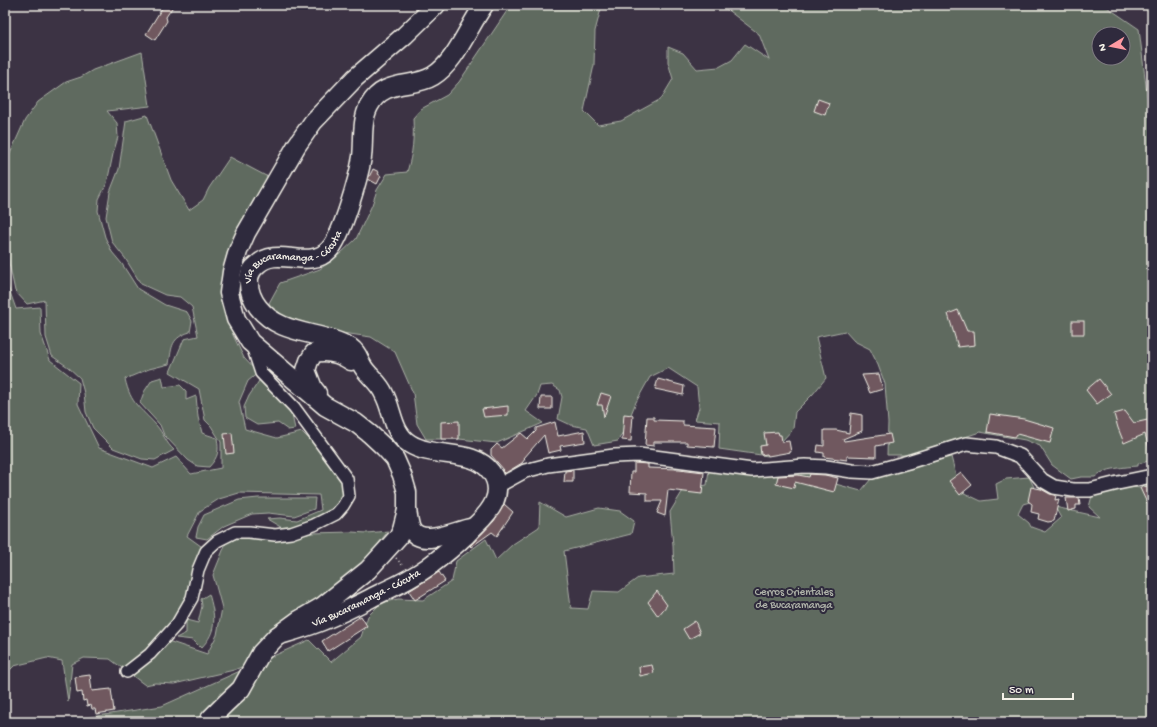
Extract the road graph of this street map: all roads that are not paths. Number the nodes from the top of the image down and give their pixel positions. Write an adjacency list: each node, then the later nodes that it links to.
1 (436, 5): 3 (highway, Vía Bucaramanga - Cúcuta)
2 (484, 5): 4 (highway, Vía Bucaramanga - Cúcuta)
3 (250, 342): 5 (highway, Vía Bucaramanga - Cúcuta); 11 (street)
4 (362, 367): 5 (highway); 7 (highway, Vía Bucaramanga - Cúcuta)
5 (325, 406): 8 (highway, Vía Bucaramanga - Cúcuta)
6 (1152, 476): 7 (street)
7 (496, 487): 9 (highway, Vía Bucaramanga - Cúcuta)
8 (407, 510): 9 (highway); 10 (highway, Vía Bucaramanga - Cúcuta)
9 (473, 527): 10 (highway, Vía Bucaramanga - Cúcuta)
10 (277, 636): 12 (highway)
11 (127, 672)
12 (208, 722)

